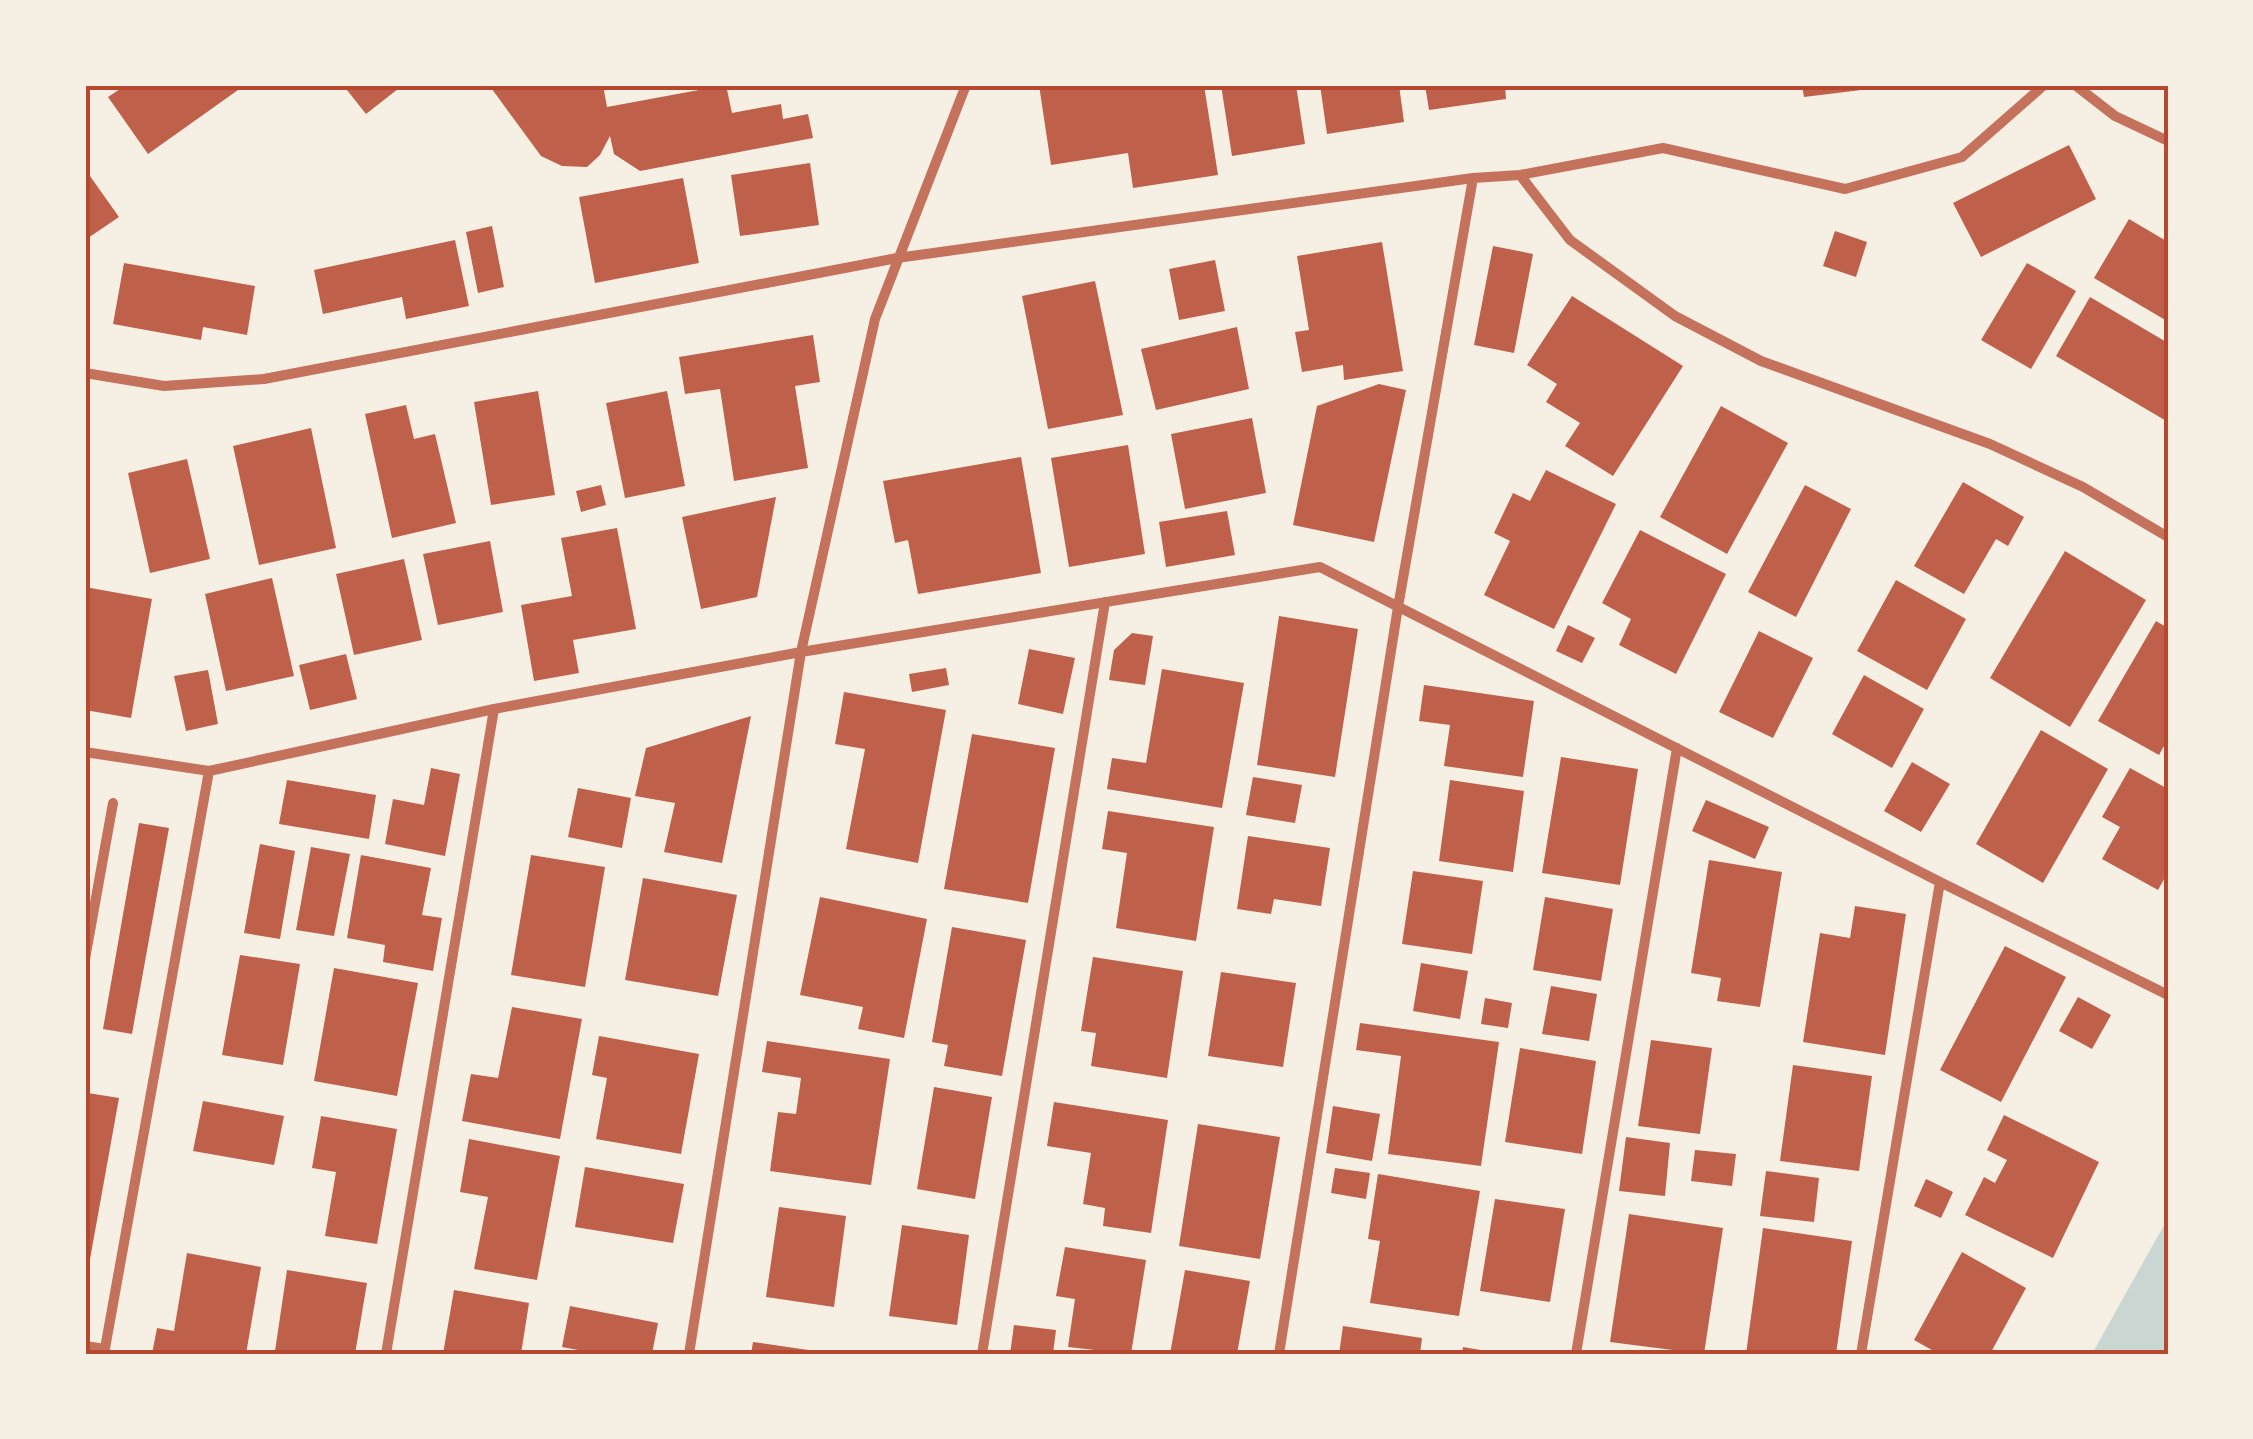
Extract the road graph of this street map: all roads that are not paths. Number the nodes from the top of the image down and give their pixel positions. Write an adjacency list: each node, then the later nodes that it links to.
1 (966, 85): 7 (street)
2 (2044, 85): 5 (street)
3 (2075, 85): 4 (street)
4 (2168, 141)
5 (1520, 175): 6 (street); 9 (street)
6 (1473, 178): 7 (street); 11 (street)
7 (897, 258): 8 (street); 12 (street)
8 (85, 373)
9 (2168, 537)
10 (1105, 602): 11 (street); 12 (street); 25 (street)
11 (1398, 607): 14 (street); 26 (street)
12 (801, 652): 13 (street); 24 (street)
13 (494, 709): 16 (street); 23 (street)
14 (1677, 748): 18 (street); 27 (street)
15 (85, 752): 16 (street)
16 (209, 771): 22 (street)
17 (113, 803): 19 (street)
18 (1940, 882): 20 (street); 28 (street)
19 (85, 960)
20 (2168, 995)
21 (85, 1346): 22 (street)
22 (104, 1352)
23 (386, 1354)
24 (689, 1354)
25 (982, 1354)
26 (1279, 1354)
27 (1576, 1354)
28 (1861, 1354)

